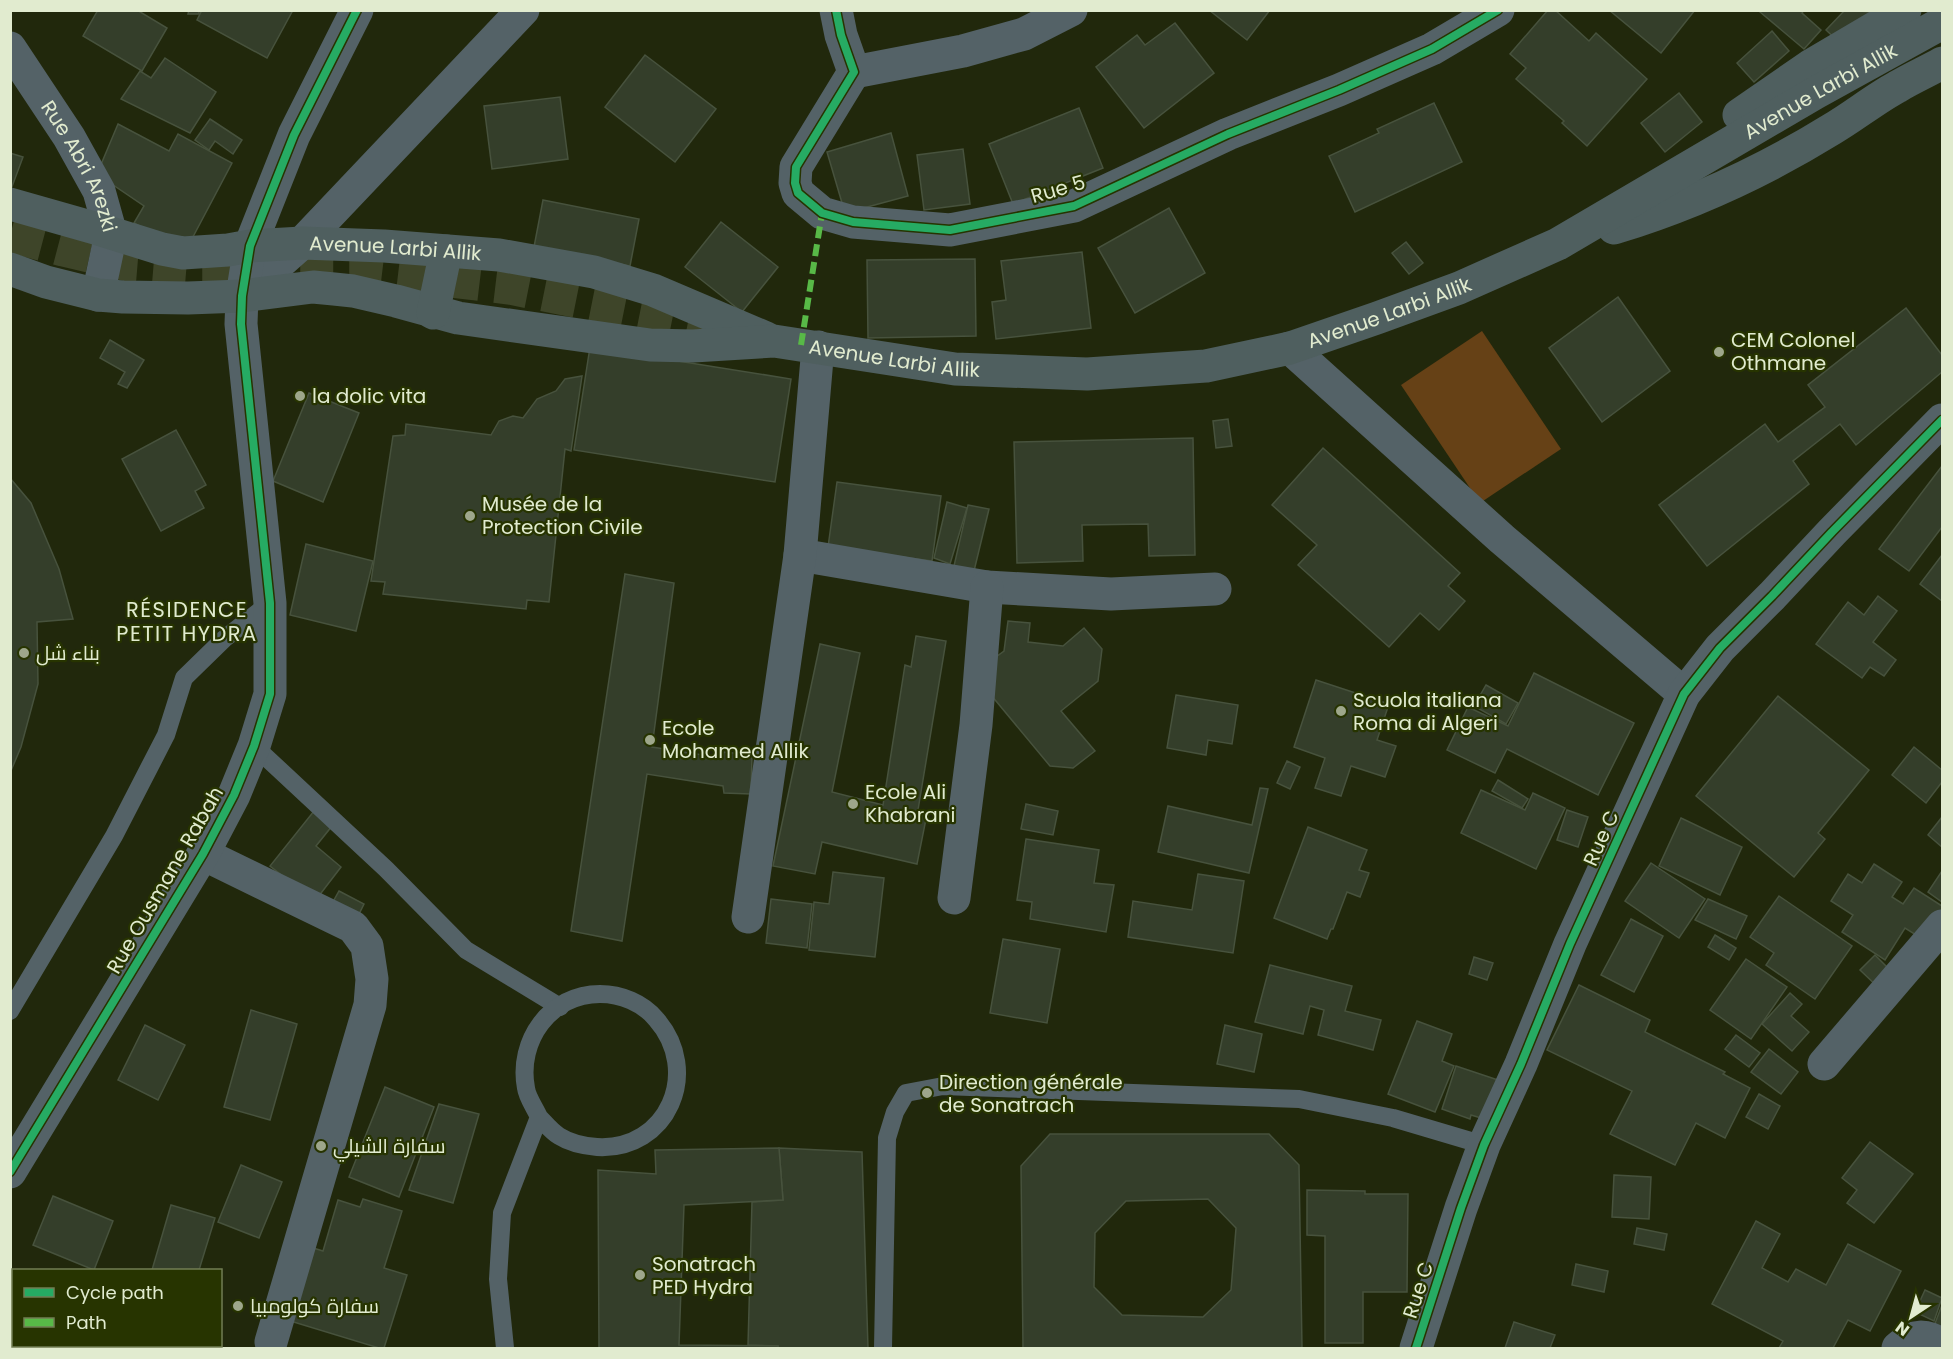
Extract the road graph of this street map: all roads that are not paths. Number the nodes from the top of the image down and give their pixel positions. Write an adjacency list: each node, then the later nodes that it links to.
1 (357, 10): 16 (street, Rue Ousmane Rabah)
2 (523, 10): 14 (street)
3 (836, 10): 10 (street)
4 (1071, 10): 10 (street)
5 (1498, 10): 10 (street, Rue 5)
6 (1905, 10): 12 (main road)
7 (1942, 23): 12 (main road, Avenue Larbi Allik)
8 (11, 49): 13 (street, Rue Abri Arezki)
9 (1942, 63): 15 (main road)
10 (854, 72)
11 (10, 204): 13 (main road, Avenue Larbi Allik)
12 (1615, 212): 15 (main road, Avenue Larbi Allik)
13 (111, 234): 16 (main road, Avenue Larbi Allik); 19 (street, Rue Abri Arezki)
14 (302, 243): 16 (main road, Avenue Larbi Allik); 17 (main road, Avenue Larbi Allik); 20 (street)
15 (1558, 244): 24 (main road, Avenue Larbi Allik)
16 (250, 246): 20 (street, Rue Ousmane Rabah)
17 (446, 251): 21 (main road); 22 (main road, Avenue Larbi Allik)
18 (10, 269): 19 (main road, Avenue Larbi Allik)
19 (98, 295): 20 (main road, Avenue Larbi Allik)
20 (242, 296): 21 (main road, Avenue Larbi Allik); 29 (street, Rue Ousmane Rabah)
21 (433, 313): 22 (main road, Avenue Larbi Allik)
22 (774, 341): 23 (main road, Avenue Larbi Allik)
23 (818, 347): 24 (main road, Avenue Larbi Allik); 26 (street)
24 (1290, 348): 30 (street)
25 (1942, 420): 30 (street, Rue C)
26 (800, 555): 27 (street); 34 (street)
27 (987, 587): 28 (street); 33 (street)
28 (1215, 589)
29 (270, 603): 31 (street, Rue Ousmane Rabah); 37 (lane)
30 (1684, 694): 40 (street, Rue C)
31 (254, 746): 32 (street, Rue Ousmane Rabah); 36 (lane)
32 (203, 854): 41 (street, Rue Ousmane Rabah); 42 (street)
33 (954, 898)
34 (748, 917)
35 (1942, 926): 38 (street)
36 (560, 1007): 39 (lane); 39 (lane)
37 (10, 1011)
38 (1824, 1064)
39 (539, 1117): 44 (lane)
40 (1484, 1145): 45 (lane); 46 (street, Rue C)
41 (10, 1172)
42 (271, 1342)
43 (1942, 1345): 47 (street)
44 (505, 1348)
45 (883, 1348)
46 (1416, 1348)
47 (1899, 1348)

